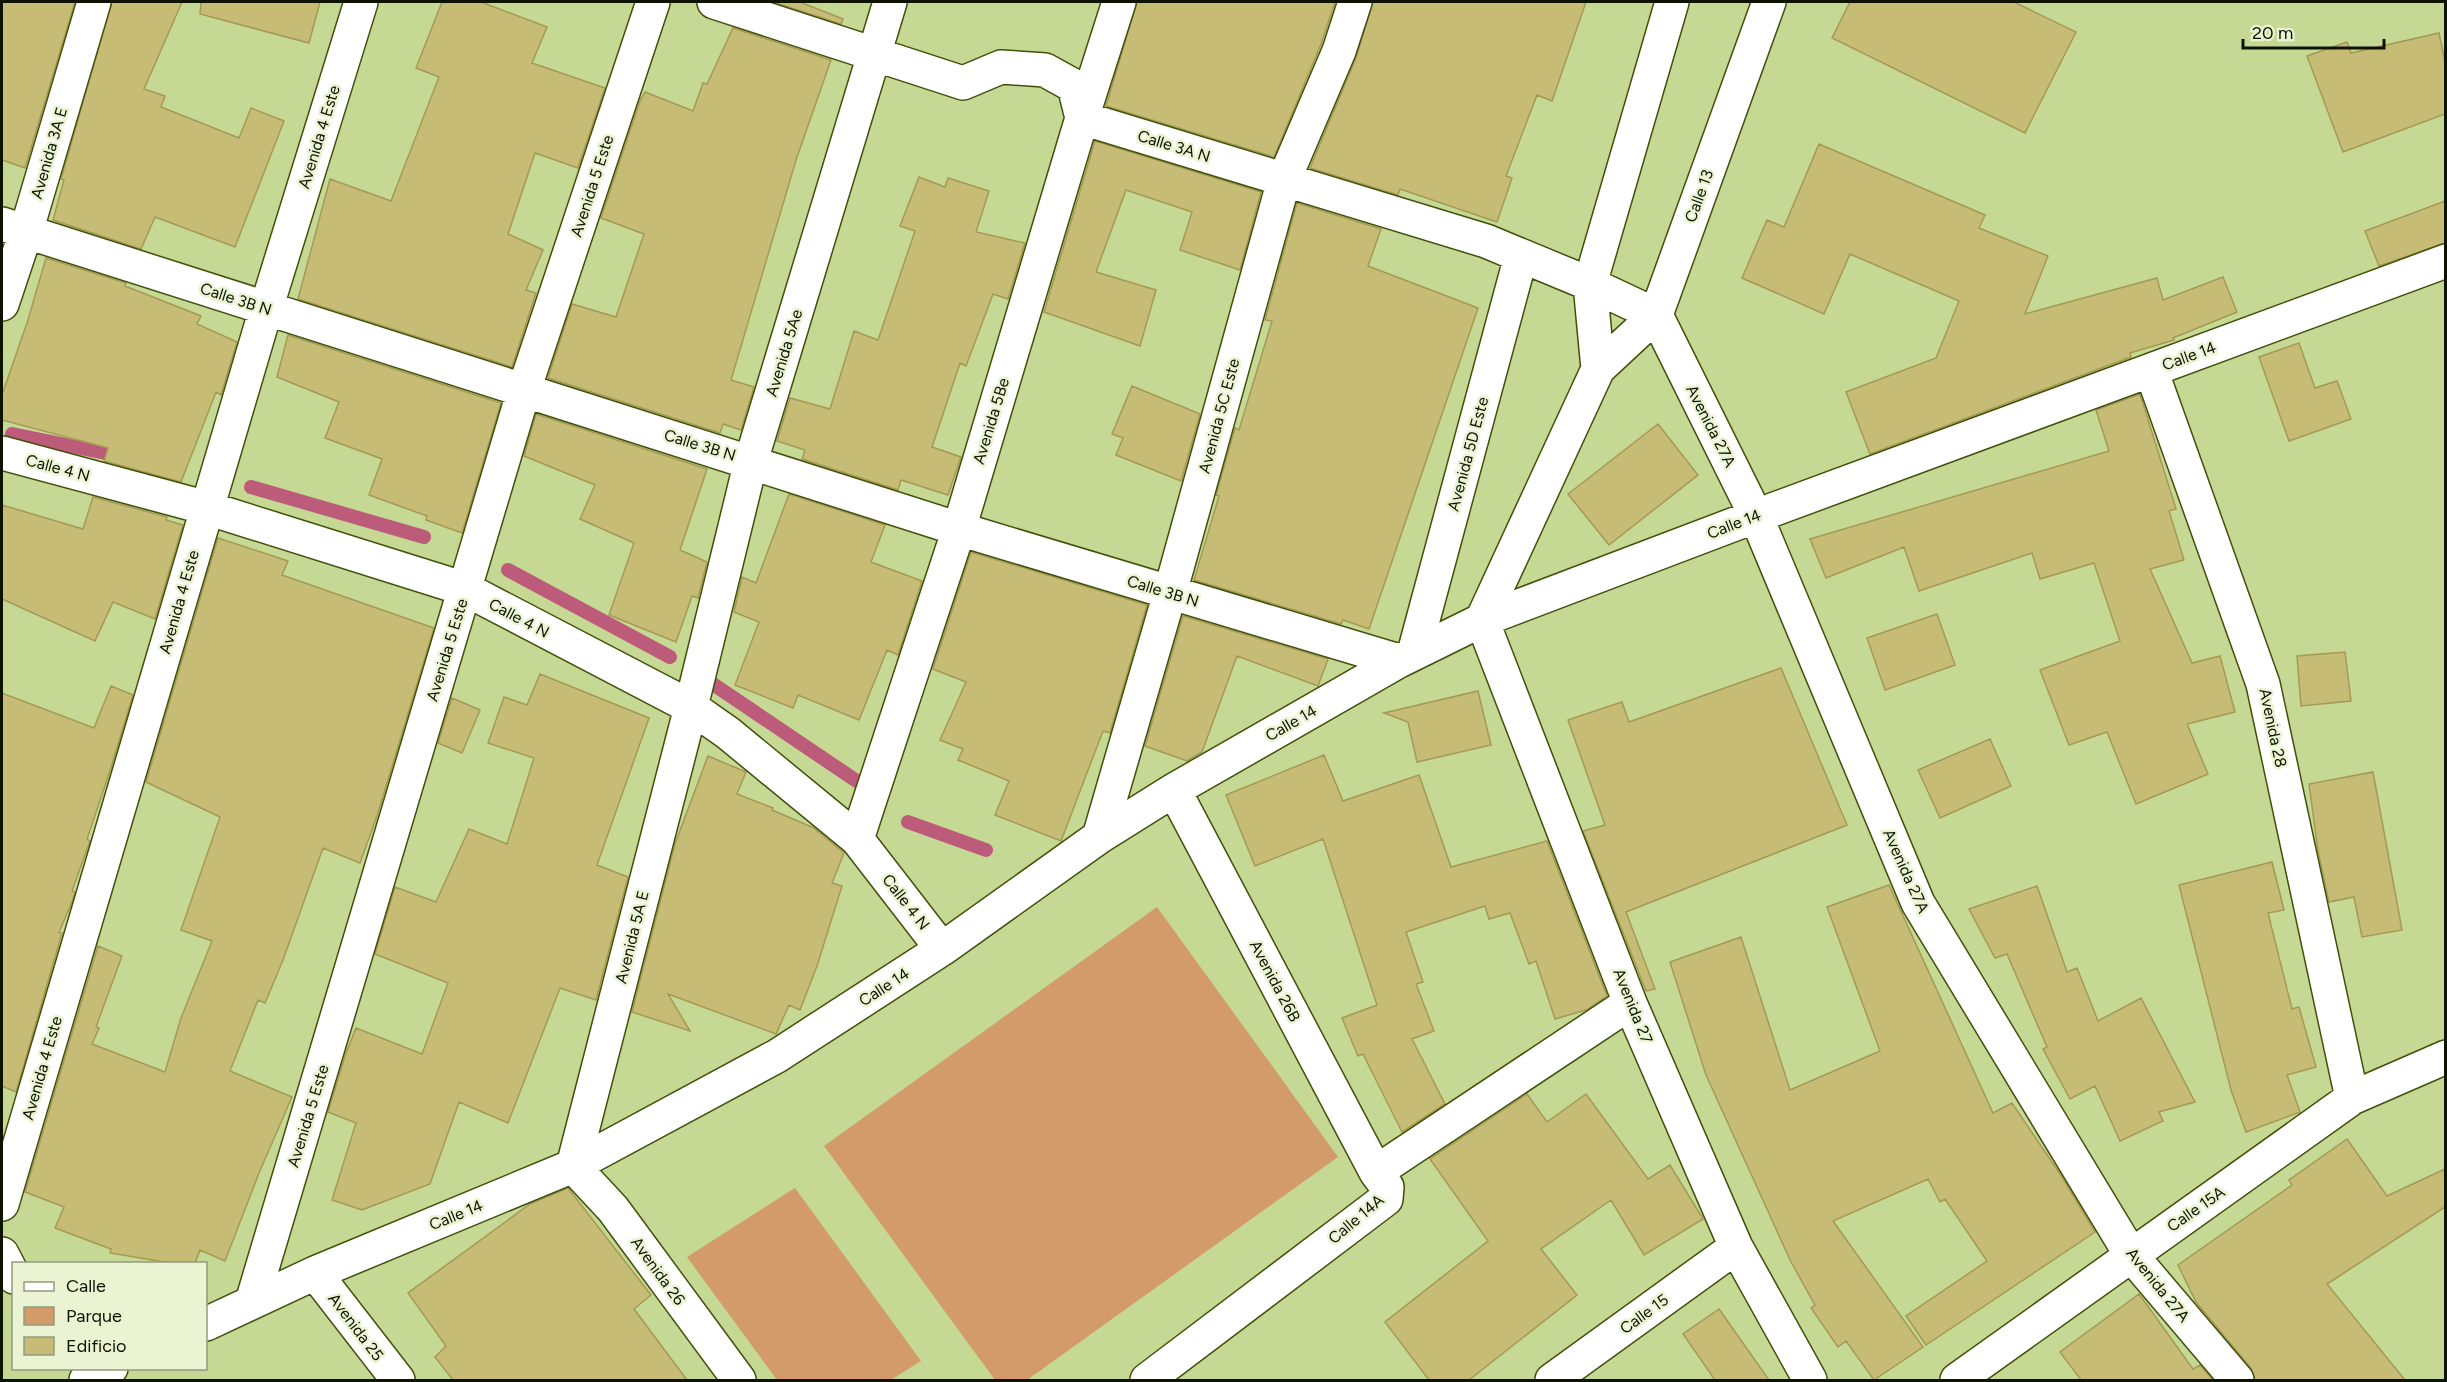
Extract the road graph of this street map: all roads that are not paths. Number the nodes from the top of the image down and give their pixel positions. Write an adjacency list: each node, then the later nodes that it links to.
1 (94, 2): 13 (street, Avenida 3A E)
2 (361, 2): 18 (street, Avenida 4 Este)
3 (653, 2): 22 (street, Avenida 5 Este)
4 (714, 2): 10 (street)
5 (890, 2): 10 (street, Avenida 5Ae)
6 (1119, 2): 11 (street, Avenida 5Be)
7 (1354, 2): 12 (street, Avenida 5C Este)
8 (1672, 2): 16 (street)
9 (1769, 2): 19 (street, Calle 13)
10 (873, 56): 11 (street); 24 (street, Avenida 5Ae)
11 (1082, 118): 12 (street, Calle 3A N); 27 (street, Avenida 5Be)
12 (1284, 180): 14 (street, Calle 3A N); 29 (street, Avenida 5C Este)
13 (14, 228): 17 (street, Avenida 3A E); 18 (street, Calle 3B N)
14 (1521, 256): 16 (street, Calle 3A N); 31 (street, Avenida 5D Este)
15 (2445, 261): 21 (street, Calle 14)
16 (1590, 284): 19 (street, Calle 3A N); 20 (street)
17 (2, 303)
18 (266, 309): 22 (street, Calle 3B N); 25 (street, Avenida 4 Este)
19 (1656, 315): 20 (street, Calle 13); 26 (street, Avenida 27A)
20 (1598, 369): 30 (street, Calle 13)
21 (2151, 370): 26 (street, Calle 14); 39 (street, Avenida 28)
22 (524, 390): 24 (street, Calle 3B N); 28 (street, Avenida 5 Este)
23 (2, 453): 25 (street, Calle 4 N)
24 (751, 461): 27 (street, Calle 3B N); 32 (street, Avenida 5Ae)
25 (207, 508): 28 (street, Calle 4 N); 42 (street, Avenida 4 Este)
26 (1756, 516): 30 (street, Calle 14); 45 (street, Avenida 27A)
27 (959, 529): 29 (street, Calle 3B N); 35 (street, Avenida 5Be)
28 (465, 589): 32 (street, Calle 4 N); 48 (street, Avenida 5 Este)
29 (1170, 593): 31 (street, Calle 3B N); 34 (street, Avenida 5C Este)
30 (1482, 620): 31 (street, Calle 14); 37 (street, Avenida 27)
31 (1407, 657): 33 (street, Calle 14)
32 (691, 707): 35 (street, Calle 4 N); 40 (street, Avenida 5A E)
33 (1174, 790): 34 (street, Calle 14); 41 (street, Avenida 26B)
34 (1099, 837): 36 (street, Calle 14)
35 (857, 839): 36 (street, Calle 4 N)
36 (942, 949): 40 (street, Calle 14)
37 (1630, 1003): 41 (street, Calle 14A); 43 (street, Avenida 27)
38 (2445, 1057): 39 (street, Calle 15A)
39 (2352, 1098): 45 (street, Calle 15A)
40 (573, 1166): 47 (street, Calle 14); 53 (street, Avenida 26)
41 (1376, 1172): 54 (street, Calle 14A)
42 (2, 1204)
43 (1736, 1247): 55 (street, Calle 15); 56 (street, Avenida 27)
44 (2, 1254): 46 (street)
45 (2131, 1255): 57 (street, Calle 15A); 58 (street, Avenida 27A)
46 (12, 1273)
47 (315, 1273): 48 (street, Calle 14); 52 (street, Avenida 25)
48 (252, 1302): 49 (street, Calle 14)
49 (207, 1324)
50 (107, 1370): 51 (street)
51 (86, 1380)
52 (398, 1380)
53 (739, 1380)
54 (1147, 1380)
55 (1552, 1380)
56 (1810, 1380)
57 (1957, 1380)
58 (2237, 1380)

